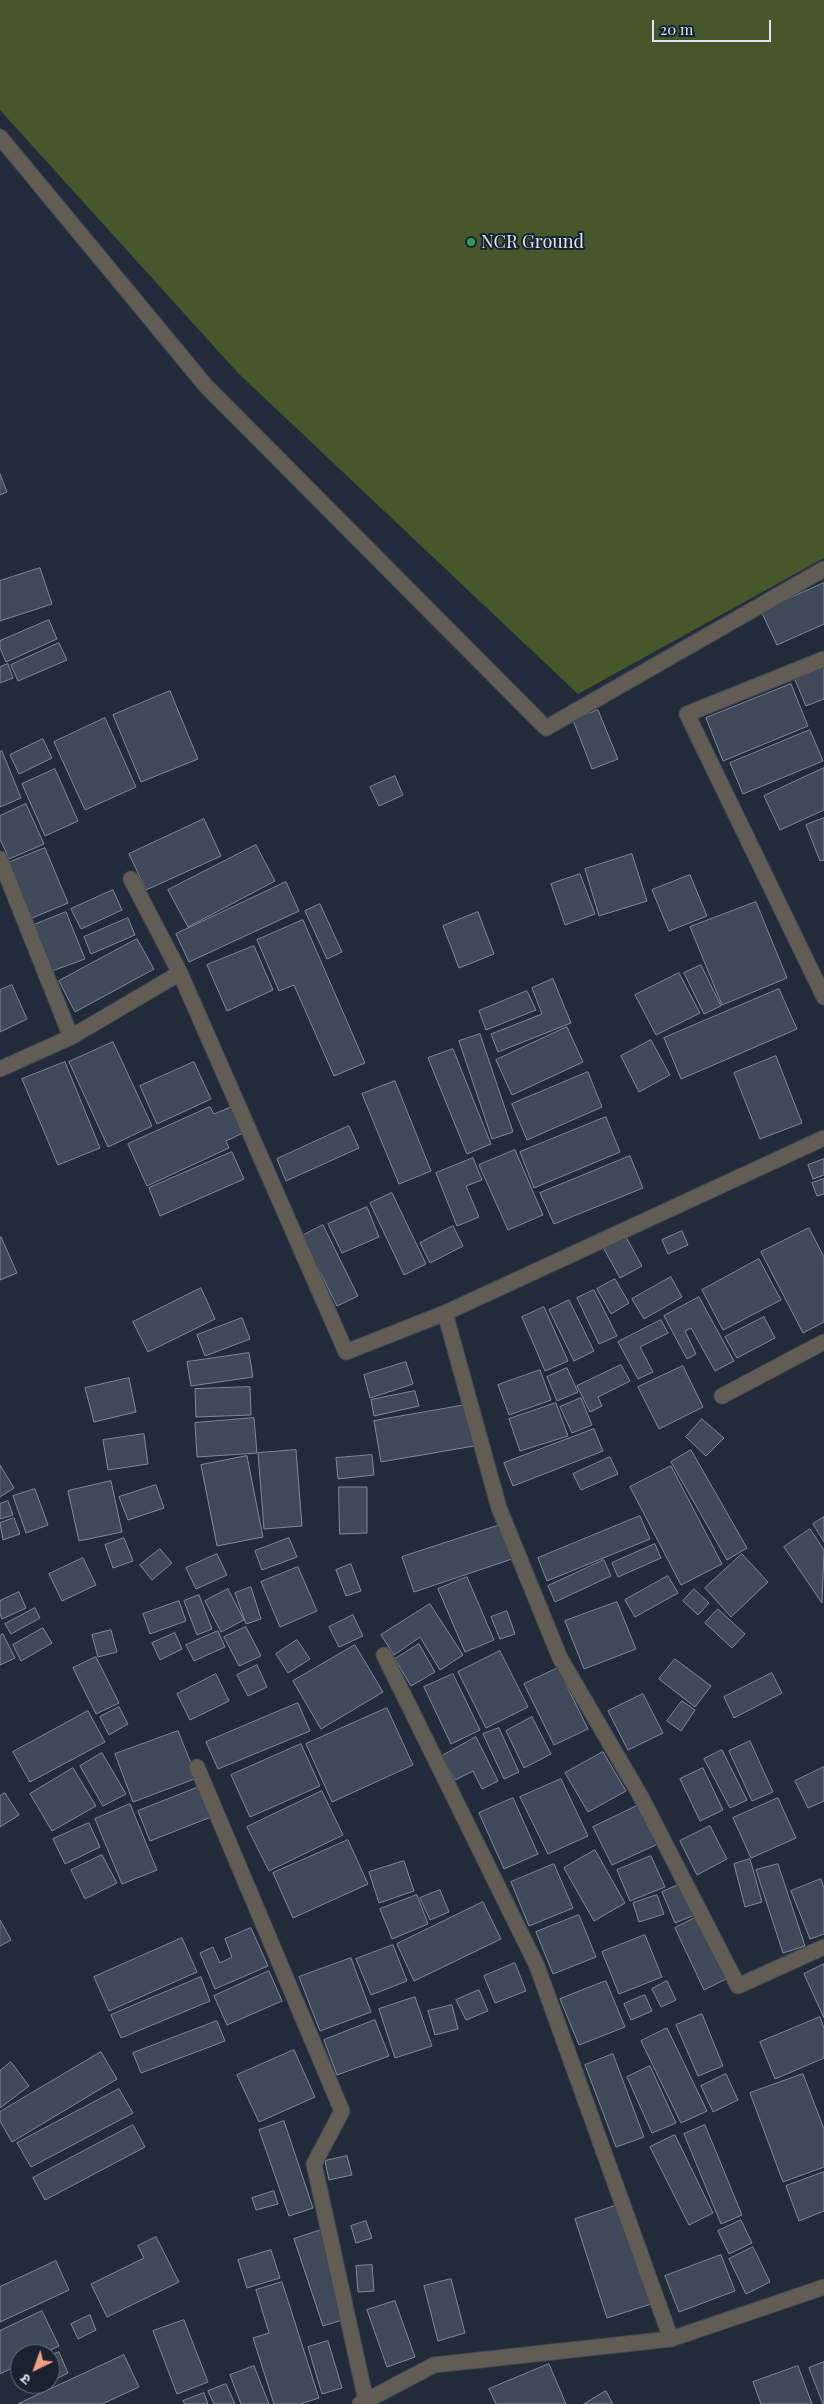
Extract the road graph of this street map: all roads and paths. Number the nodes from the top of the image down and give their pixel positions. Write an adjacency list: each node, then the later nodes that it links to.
1 (0, 137): 2 (street)
2 (824, 569)
3 (824, 659): 7 (street)
4 (0, 858): 8 (street)
5 (131, 879): 6 (street)
6 (180, 973): 8 (street); 11 (street)
7 (824, 997)
8 (71, 1037): 9 (street)
9 (0, 1069)
10 (824, 1138): 11 (street)
11 (445, 1313): 16 (street)
12 (824, 1342): 13 (street)
13 (722, 1396)
14 (384, 1655): 18 (street)
15 (197, 1767): 19 (street)
16 (824, 1947)
17 (824, 2287): 18 (street)
18 (671, 2339): 19 (street)
19 (363, 2403)

